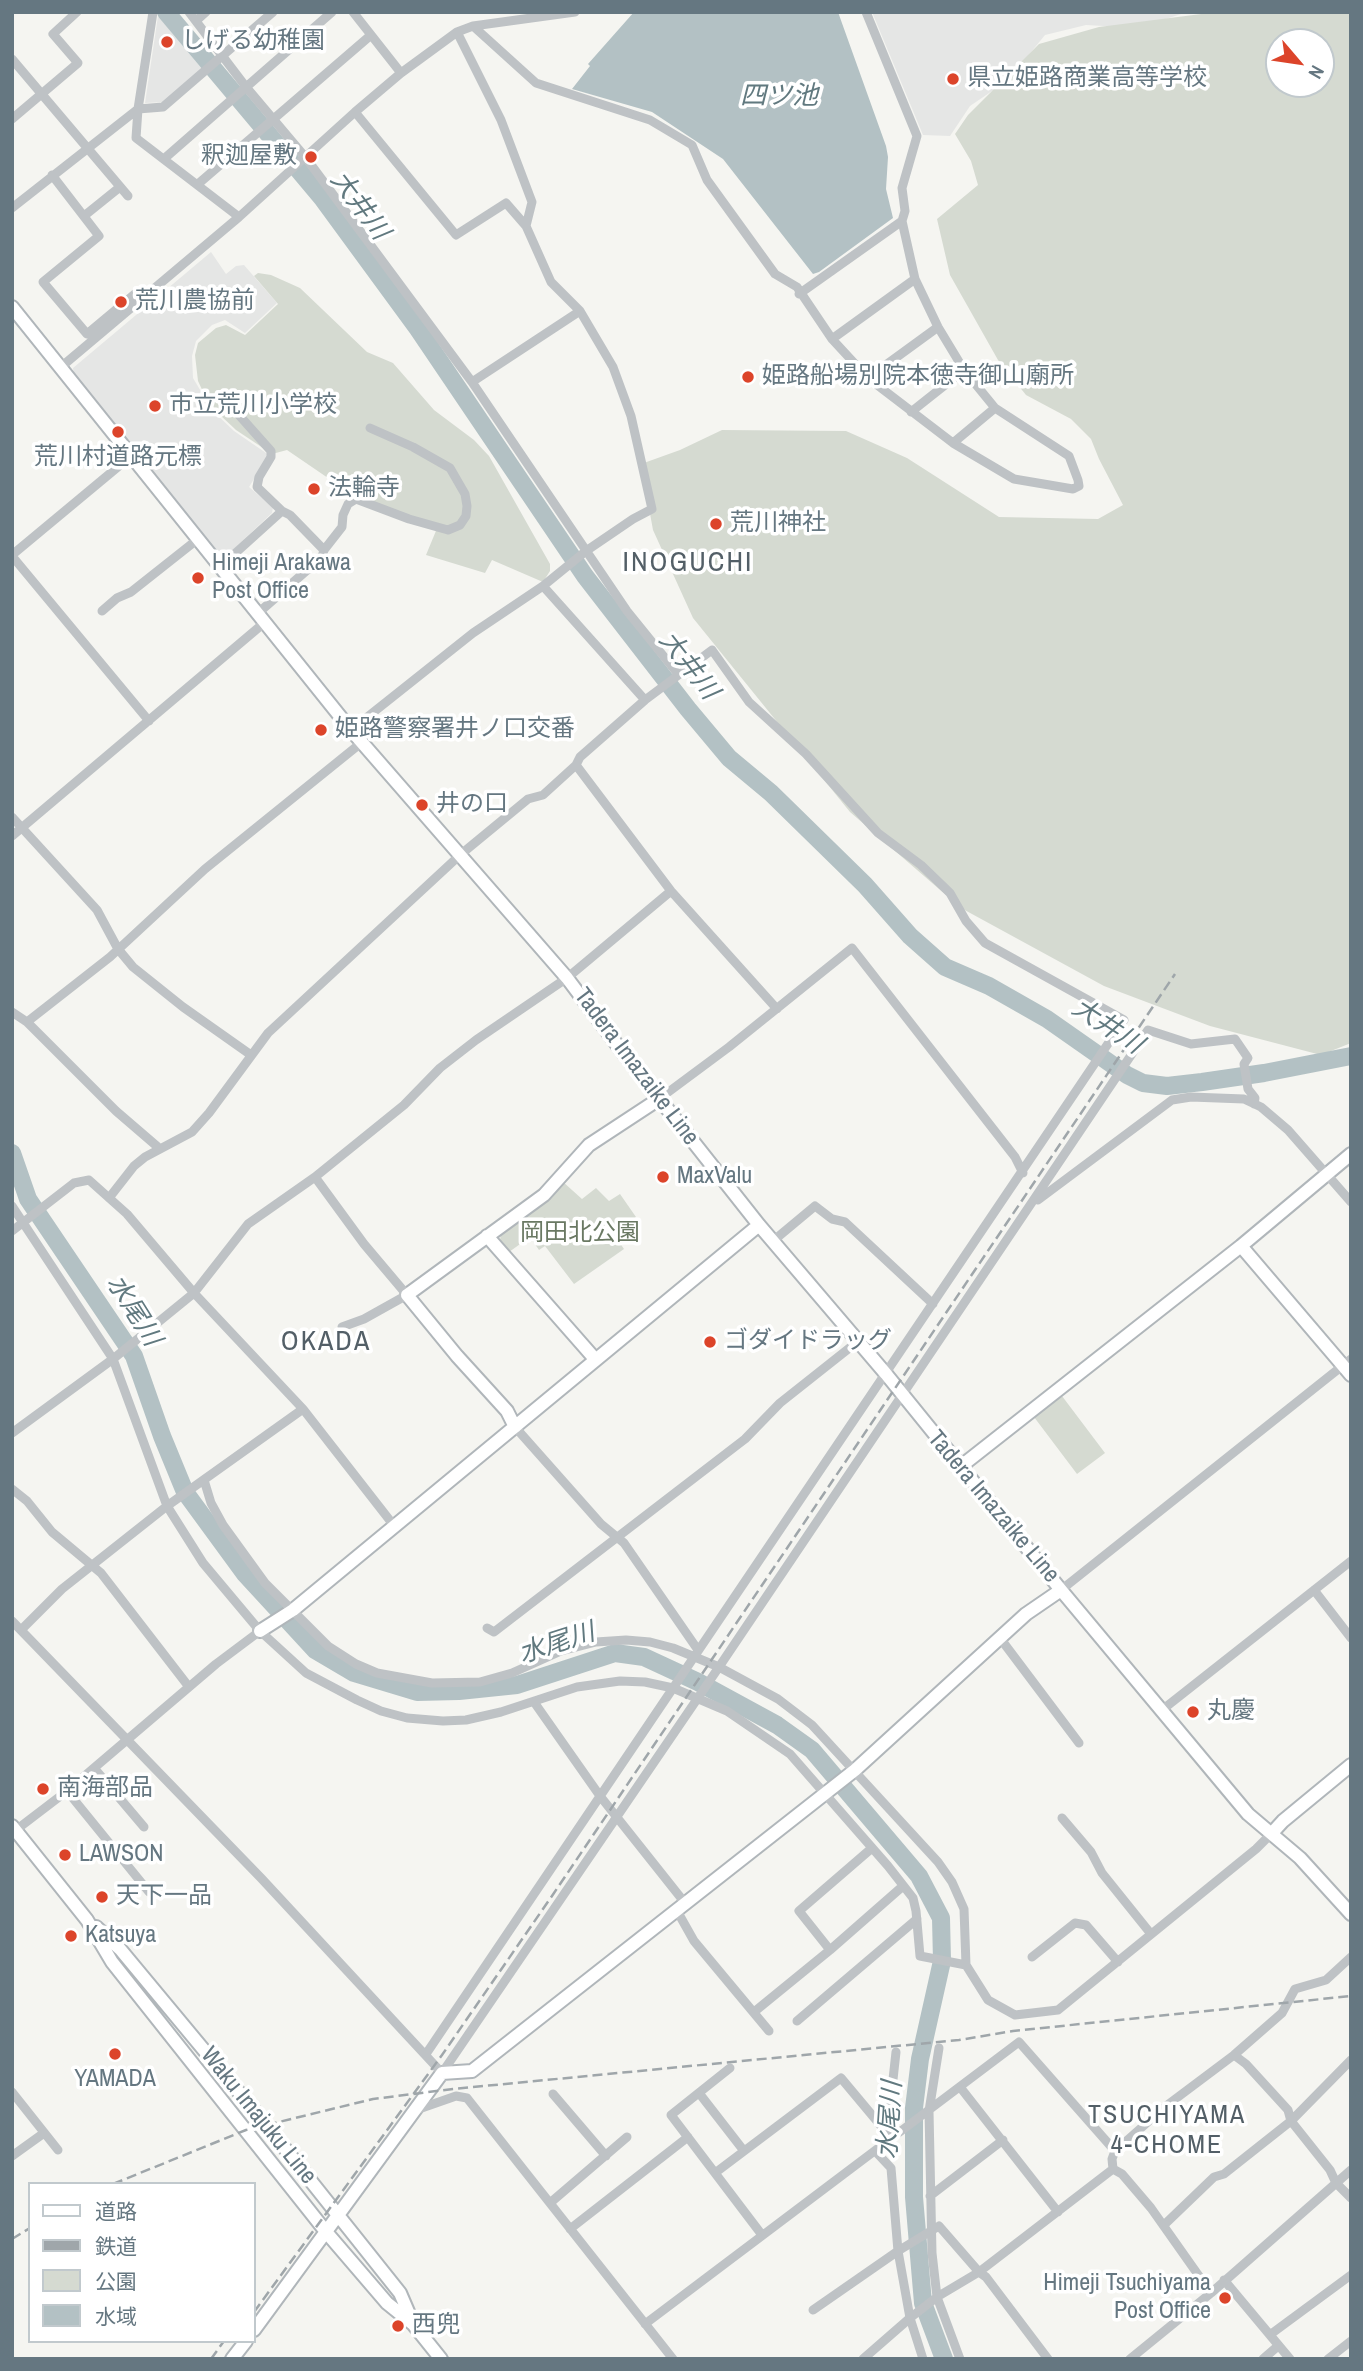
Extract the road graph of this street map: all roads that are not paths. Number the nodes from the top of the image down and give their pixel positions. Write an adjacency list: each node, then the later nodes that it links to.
1 (78, 12): 18 (street)
2 (153, 12): 19 (street)
3 (189, 12): 10 (street)
4 (206, 12): 10 (street)
5 (273, 12): 14 (street)
6 (332, 12): 17 (street)
7 (353, 12): 13 (street)
8 (575, 12): 11 (street)
9 (866, 12): 33 (street)
10 (196, 21): 14 (street)
11 (473, 26): 12 (street); 36 (street)
12 (457, 32): 16 (street); 34 (street)
13 (371, 35): 16 (street); 22 (street)
14 (223, 57): 17 (street); 19 (street)
15 (12, 59): 18 (street)
16 (401, 74): 20 (street)
17 (246, 87): 22 (street); 24 (street)
18 (42, 94): 21 (street); 23 (street)
19 (138, 109): 23 (street); 24 (street)
20 (355, 112): 25 (street); 34 (street)
21 (12, 119)
22 (274, 120): 25 (street); 27 (street)
23 (87, 147): 26 (street); 28 (street)
24 (164, 158): 27 (street)
25 (306, 158): 32 (street); 45 (street)
26 (52, 175): 30 (street); 31 (street)
27 (198, 184): 32 (street)
28 (120, 187): 29 (street); 31 (street)
29 (128, 196)
30 (12, 208)
31 (84, 216): 37 (street)
32 (239, 217): 37 (street)
33 (902, 221): 35 (street); 36 (street)
34 (526, 226): 39 (street)
35 (915, 279): 40 (street); 41 (street)
36 (799, 294): 41 (street)
37 (142, 299): 42 (street)
38 (12, 307): 42 (main road, Tadera Imazaike Line)
39 (580, 311): 45 (street); 55 (street)
40 (938, 327): 43 (street); 44 (street)
41 (832, 339): 44 (street)
42 (61, 367): 51 (main road, Tadera Imazaike Line)
43 (964, 370): 47 (street); 48 (street)
44 (868, 377): 48 (street)
45 (472, 382): 55 (street)
46 (222, 396): 52 (street)
47 (995, 408): 50 (street); 50 (street)
48 (911, 412): 50 (street)
49 (370, 428): 54 (street)
50 (953, 443)
51 (131, 456): 53 (main road, Tadera Imazaike Line); 56 (street)
52 (282, 511): 54 (street); 57 (street)
53 (198, 539): 57 (main road, Tadera Imazaike Line); 59 (street)
54 (324, 550): 60 (street)
55 (586, 551): 58 (street); 61 (street)
56 (12, 556): 63 (street)
57 (220, 567): 60 (main road, Tadera Imazaike Line)
58 (543, 586): 62 (street); 64 (street)
59 (102, 611)
60 (261, 618): 63 (street); 64 (main road, Tadera Imazaike Line)
61 (678, 674): 62 (street); 77 (street)
62 (645, 700): 66 (street)
63 (149, 721): 68 (street)
64 (351, 730): 65 (main road, Tadera Imazaike Line)
65 (361, 743): 70 (main road, Tadera Imazaike Line); 72 (street)
66 (576, 765): 70 (street); 71 (street)
67 (12, 817): 68 (street)
68 (21, 828): 69 (street); 72 (street)
69 (12, 836)
70 (460, 855): 73 (main road, Tadera Imazaike Line); 79 (street)
71 (671, 891): 73 (street); 74 (street)
72 (118, 949): 76 (street); 79 (street)
73 (567, 978): 80 (main road, Tadera Imazaike Line); 86 (street)
74 (776, 1009): 80 (street); 84 (street)
75 (12, 1012): 76 (street)
76 (27, 1022): 82 (street)
77 (1120, 1028): 78 (street); 84 (street)
78 (1142, 1039): 81 (street); 89 (street)
79 (251, 1055): 82 (street)
80 (659, 1099): 92 (main road, Tadera Imazaike Line); 94 (main road)
81 (1254, 1104): 85 (street); 89 (street)
82 (159, 1148): 87 (street)
83 (1351, 1154): 85 (main road)
84 (1023, 1173): 99 (street)
85 (1327, 1173): 88 (street); 96 (main road)
86 (315, 1177): 97 (street); 98 (street)
87 (109, 1198): 91 (street); 97 (street)
88 (1351, 1202)
89 (1031, 1205): 106 (street)
90 (12, 1206): 91 (street)
91 (22, 1224): 93 (street); 102 (street)
92 (759, 1225): 95 (main road, Tadera Imazaike Line); 103 (main road)
93 (12, 1231)
94 (487, 1236): 98 (main road); 103 (main road)
95 (773, 1241): 99 (street); 101 (main road, Tadera Imazaike Line)
96 (1241, 1246): 104 (main road); 110 (main road)
97 (194, 1293): 102 (street); 107 (street)
98 (407, 1295): 100 (street); 108 (main road)
99 (933, 1304): 105 (street)
100 (342, 1327)
101 (857, 1342): 105 (main road, Tadera Imazaike Line); 115 (street)
102 (113, 1359): 109 (street); 113 (street)
103 (595, 1359): 108 (main road)
104 (1348, 1367): 118 (street)
105 (886, 1374): 106 (main road, Tadera Imazaike Line); 127 (street)
106 (901, 1396): 110 (main road, Tadera Imazaike Line); 128 (street)
107 (303, 1409): 111 (street); 114 (street)
108 (515, 1427): 114 (main road); 115 (street)
109 (12, 1433)
110 (960, 1467): 118 (main road, Tadera Imazaike Line)
111 (204, 1480): 113 (street); 120 (street)
112 (12, 1489): 117 (street)
113 (167, 1506): 117 (street); 124 (street)
114 (395, 1527): 120 (main road)
115 (615, 1537): 122 (street); 127 (street)
116 (1351, 1561): 119 (street)
117 (93, 1565): 123 (street); 129 (street)
118 (1061, 1590): 125 (main road); 133 (main road, Tadera Imazaike Line)
119 (1314, 1590): 126 (street); 133 (street)
120 (293, 1610): 124 (main road); 127 (street)
121 (12, 1621): 123 (street)
122 (487, 1628)
123 (21, 1630): 134 (street)
124 (260, 1631): 129 (street); 132 (street)
125 (1000, 1638): 135 (street); 138 (main road)
126 (1351, 1638)
127 (696, 1654): 128 (street); 130 (street)
128 (719, 1667): 131 (street); 138 (street)
129 (189, 1686): 134 (street)
130 (673, 1688): 131 (street); 132 (street); 141 (street)
131 (697, 1700): 140 (street); 142 (street)
132 (534, 1702): 141 (street)
133 (1162, 1710): 146 (main road, Tadera Imazaike Line)
134 (127, 1739): 137 (street); 165 (street)
135 (1079, 1743)
136 (1351, 1765): 146 (main road)
137 (94, 1768): 139 (street); 144 (street)
138 (855, 1770): 140 (main road); 159 (street)
139 (67, 1791): 145 (street); 149 (street)
140 (823, 1794): 147 (street); 150 (main road)
141 (600, 1796): 142 (street); 165 (street)
142 (618, 1816): 150 (street); 169 (street)
143 (1062, 1818): 154 (street)
144 (144, 1827)
145 (13, 1830): 153 (main road, Waku Imajuku Line)
146 (1272, 1833): 151 (main road, Tadera Imazaike Line); 154 (street)
147 (872, 1848): 148 (street); 155 (street)
148 (903, 1886): 152 (street); 155 (street)
149 (149, 1892)
150 (681, 1906): 160 (street); 169 (main road)
151 (1351, 1914)
152 (918, 1919): 159 (street); 161 (street)
153 (88, 1920): 196 (main road, Waku Imajuku Line); 200 (main road, Waku Imajuku Line)
154 (1152, 1934): 158 (street)
155 (830, 1950): 160 (street)
156 (1032, 1957): 158 (street)
157 (1351, 1957): 166 (street)
158 (1118, 1962): 159 (street)
159 (966, 1965)
160 (754, 2012): 162 (street)
161 (797, 2021)
162 (769, 2031)
163 (939, 2048): 175 (street)
164 (896, 2052): 180 (street)
165 (426, 2054): 169 (street)
166 (1234, 2055): 176 (street); 184 (street)
167 (1351, 2060): 176 (street)
168 (730, 2068): 172 (street)
169 (442, 2073): 174 (main road)
170 (960, 2087): 175 (street); 181 (street); 184 (street)
171 (12, 2092): 177 (street)
172 (699, 2093): 179 (street); 183 (street)
173 (553, 2094): 187 (street)
174 (416, 2110): 194 (street); 196 (main road)
175 (929, 2111): 180 (street); 192 (street)
176 (1291, 2121): 191 (street); 197 (street)
177 (44, 2133): 182 (street); 186 (street)
178 (627, 2137): 187 (street)
179 (688, 2137): 190 (street); 198 (street)
180 (892, 2139): 183 (street); 185 (street)
181 (1003, 2140): 192 (street); 195 (street)
182 (58, 2150)
183 (744, 2151): 190 (street)
184 (1115, 2151): 188 (street)
185 (876, 2152): 201 (street); 202 (street)
186 (12, 2156)
187 (606, 2156): 194 (street)
188 (1113, 2169): 195 (street); 197 (street)
189 (1351, 2170): 191 (street)
190 (715, 2173): 201 (street)
191 (1336, 2183): 193 (street); 205 (street)
192 (930, 2196): 199 (street)
193 (1351, 2198)
194 (550, 2203): 198 (street)
195 (1058, 2212): 203 (street)
196 (339, 2217): 200 (main road); 211 (main road, Waku Imajuku Line)
197 (1164, 2225): 206 (street)
198 (570, 2229): 210 (street)
199 (930, 2230): 202 (street); 203 (street); 207 (street)
200 (327, 2233): 211 (main road, Waku Imajuku Line); 212 (main road)
201 (762, 2235): 210 (street)
202 (898, 2251): 208 (street); 209 (street)
203 (979, 2272): 207 (street); 223 (street)
204 (1351, 2275): 213 (street)
205 (1224, 2280): 206 (street); 213 (street)
206 (1211, 2293): 224 (street)
207 (937, 2297): 209 (street); 222 (street)
208 (813, 2310)
209 (910, 2318): 217 (street); 221 (street)
210 (645, 2323): 220 (street)
211 (413, 2324): 219 (main road, Waku Imajuku Line)
212 (256, 2327)
213 (1271, 2334): 216 (street)
214 (1351, 2341): 227 (street)
215 (244, 2343): 218 (main road)
216 (1278, 2346): 225 (street); 226 (street)
217 (866, 2358)
218 (232, 2359)
219 (441, 2359)
220 (673, 2359)
221 (923, 2359)
222 (960, 2359)
223 (1048, 2359)
224 (1130, 2359)
225 (1263, 2359)
226 (1290, 2359)
227 (1328, 2359)

